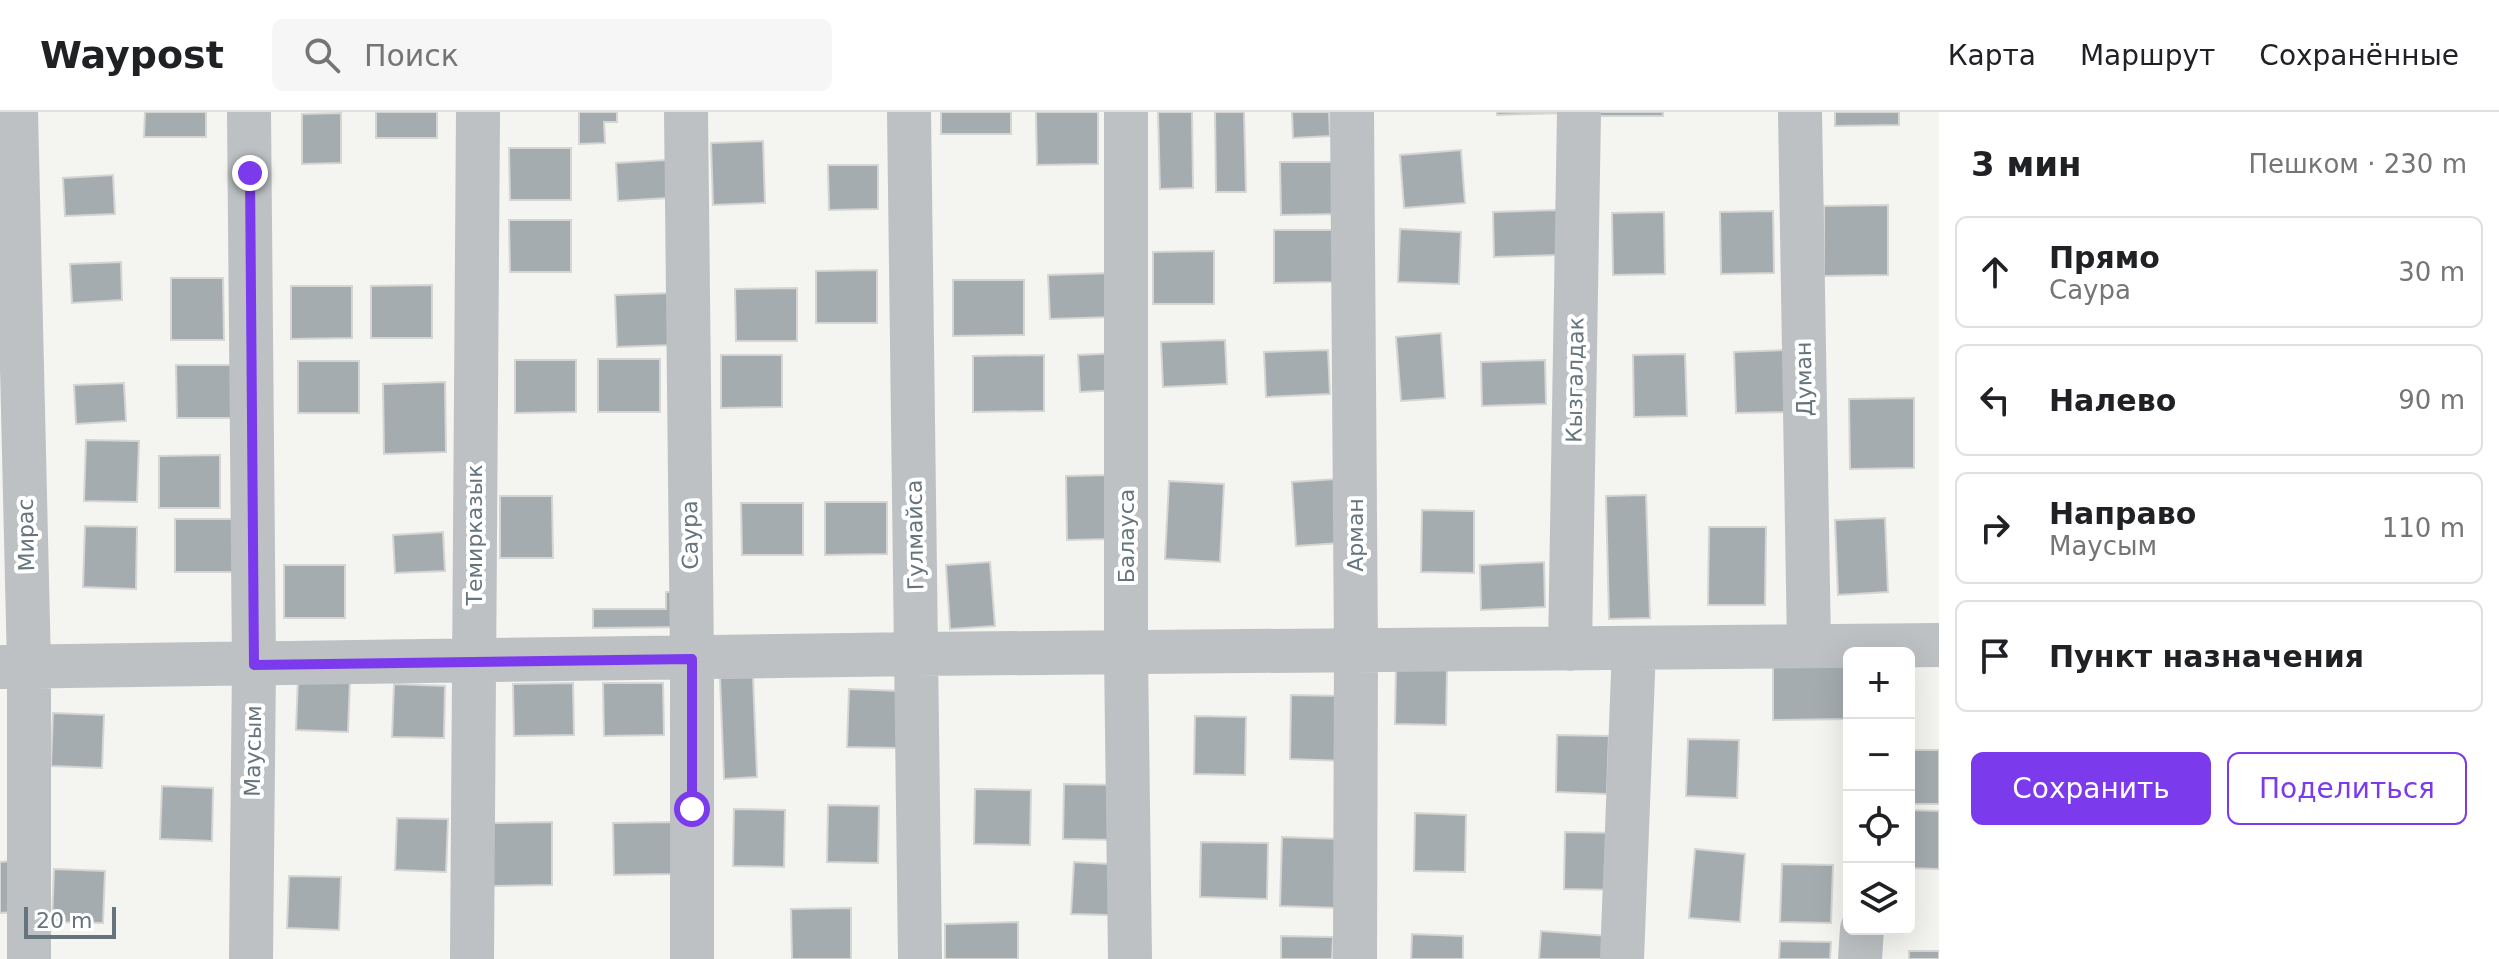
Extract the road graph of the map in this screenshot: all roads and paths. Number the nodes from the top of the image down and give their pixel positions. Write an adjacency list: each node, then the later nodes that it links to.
1 (16, 112): 22 (street, Мирас)
2 (249, 112): 21 (street, Маусым)
3 (478, 112): 20 (street, Темирказык)
4 (686, 112): 19 (street, Саура)
5 (909, 112): 17 (street, Гулмайса)
6 (1126, 112): 18 (street, Балауса)
7 (1352, 112): 16 (street, Арман)
8 (1579, 112): 15 (street, Кызгалдак)
9 (1800, 112): 11 (street, Думан)
10 (1939, 645): 12 (street)
11 (1809, 646): 13 (street); 14 (street)
12 (1908, 647)
13 (1634, 648): 15 (street); 31 (street)
14 (1843, 648)
15 (1570, 649): 16 (street)
16 (1356, 651): 18 (street); 30 (street, Арман)
17 (917, 654): 18 (street); 19 (street); 28 (street, Гулмайса)
18 (1126, 654): 29 (street, Балауса)
19 (692, 659): 20 (street); 27 (street, Саура)
20 (473, 661): 21 (street); 26 (street, Темирказык)
21 (254, 665): 22 (street); 25 (street, Маусым)
22 (14, 666): 24 (street, Мирас)
23 (1862, 935): 32 (street)
24 (29, 959)
25 (251, 959)
26 (472, 959)
27 (692, 959)
28 (920, 959)
29 (1130, 959)
30 (1355, 959)
31 (1622, 959)
32 (1860, 959)

